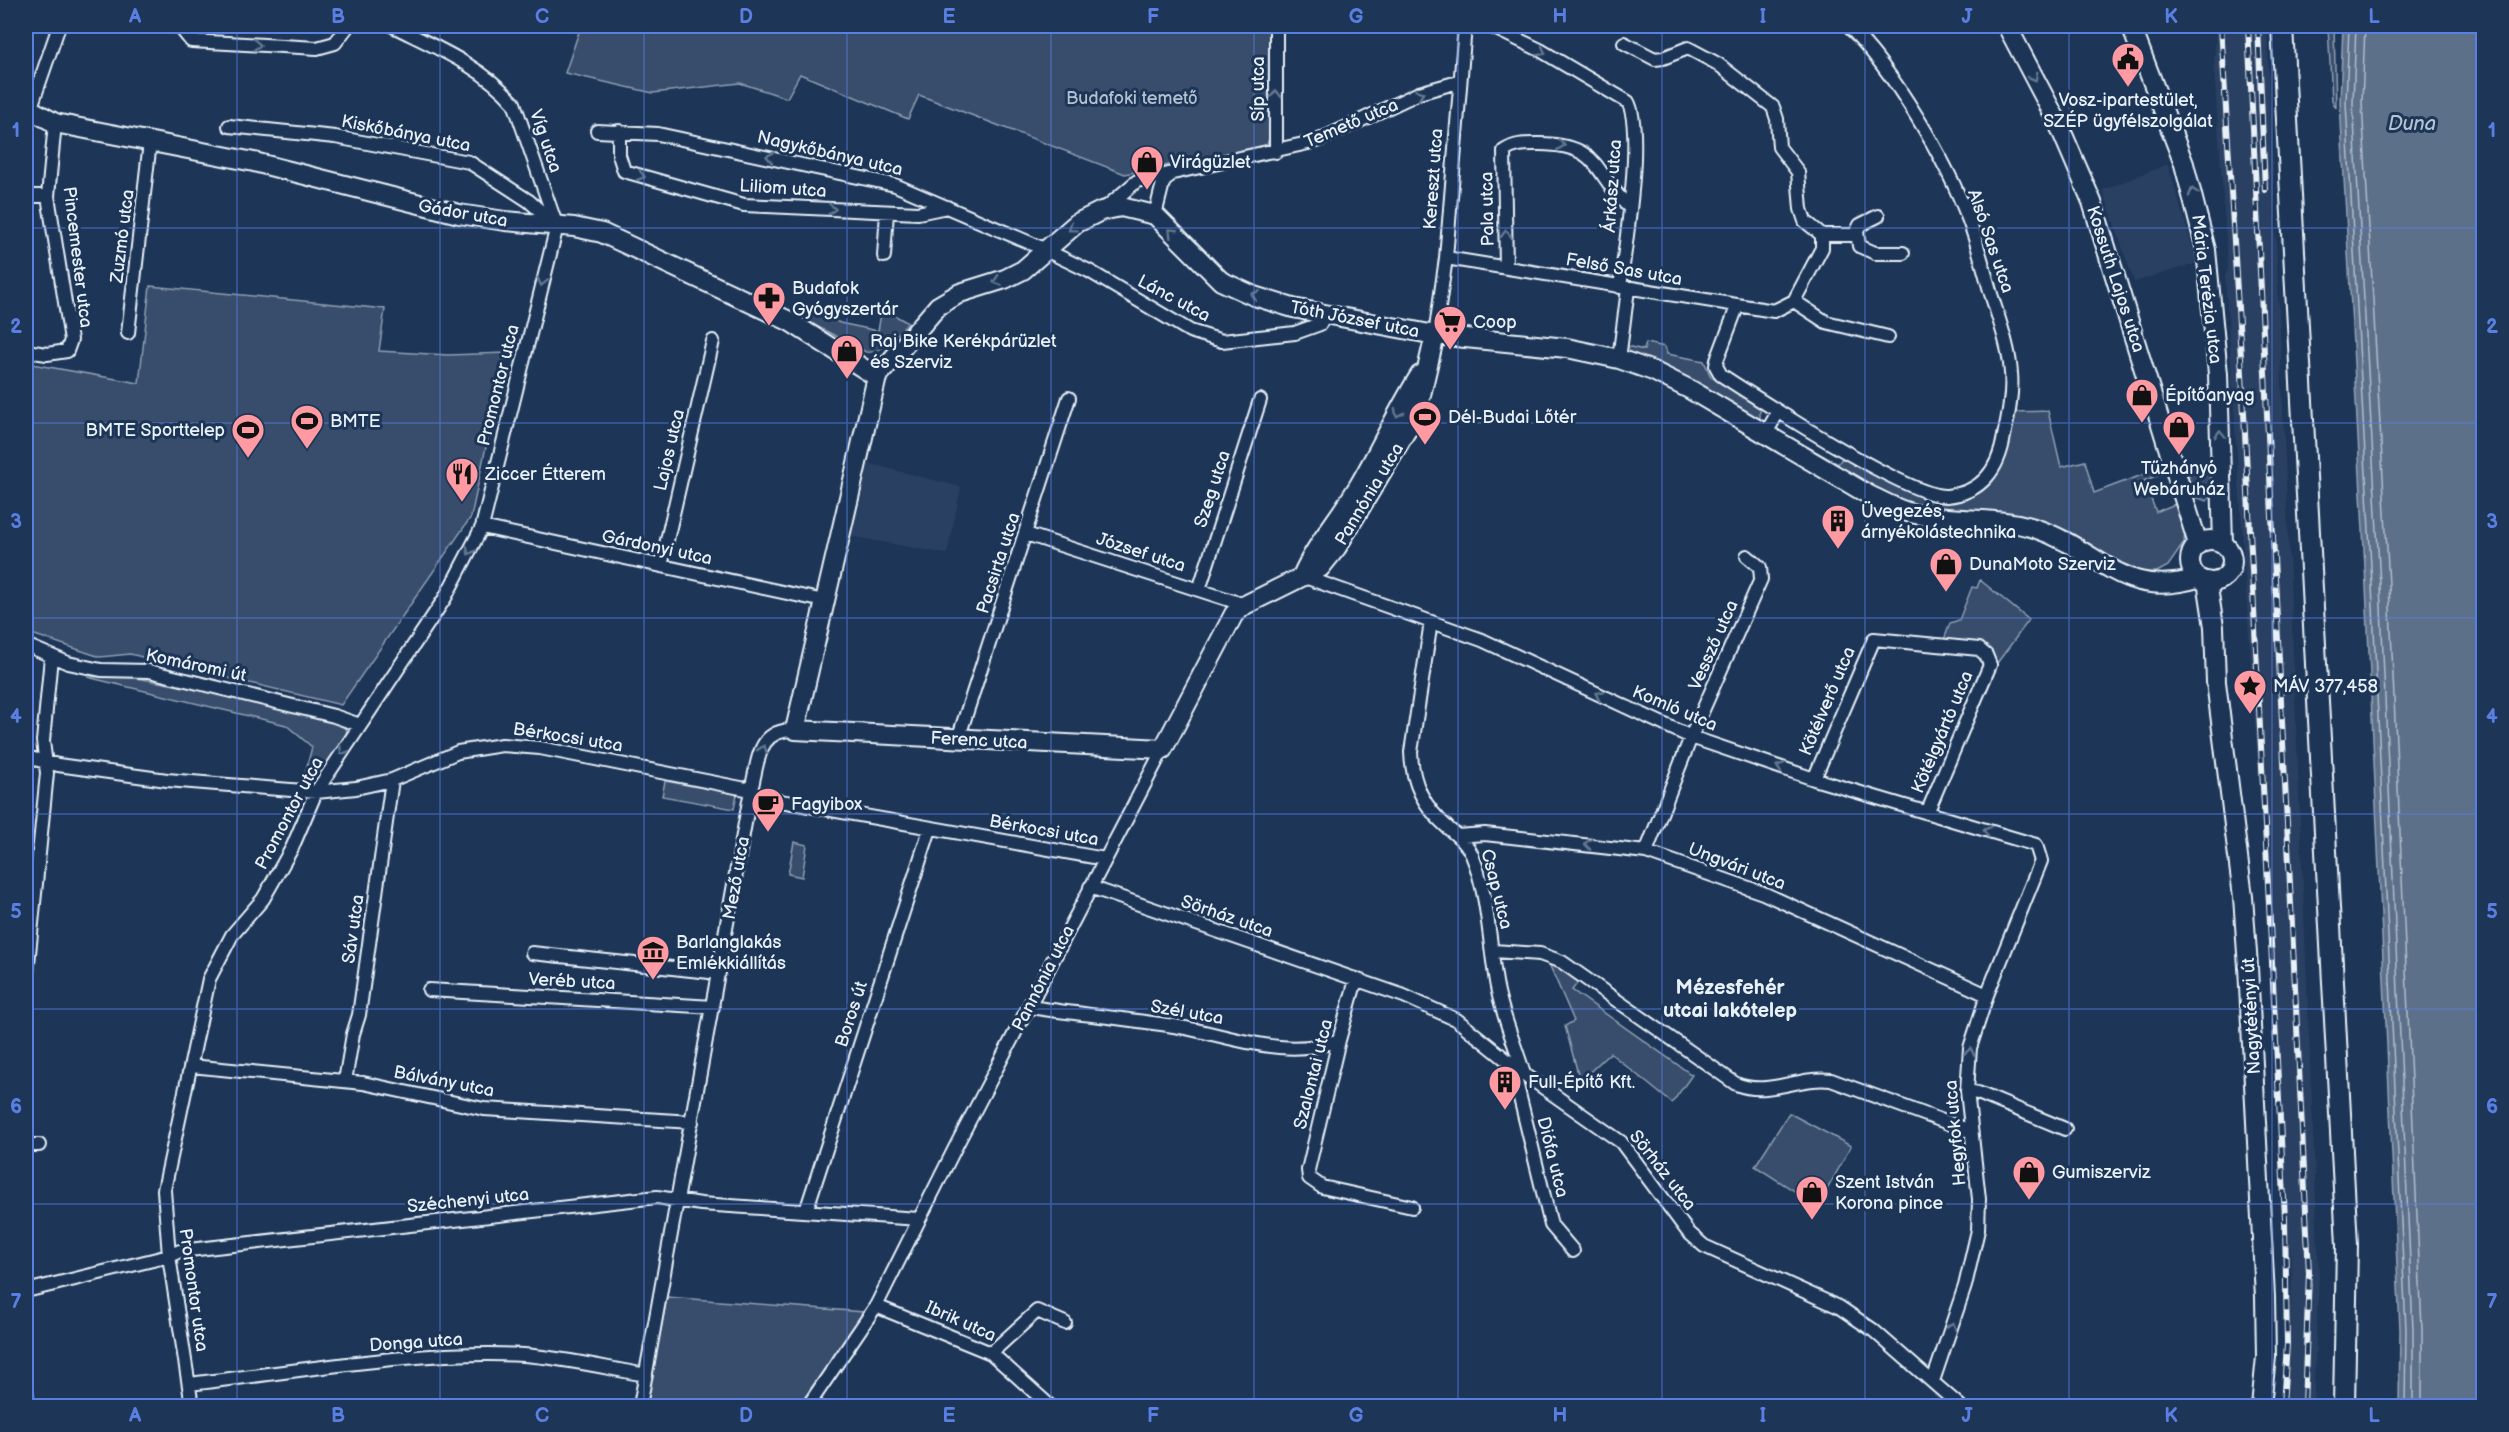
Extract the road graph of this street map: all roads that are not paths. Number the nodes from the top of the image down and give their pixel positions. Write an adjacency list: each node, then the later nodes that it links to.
1 (59, 26): 14 (street)
2 (348, 26): 11 (street, one-way to 2)
3 (393, 26): 30 (street, Víg utca)
4 (1276, 26): 20 (street, Síp utca, one-way to 4)
5 (1465, 26): 13 (street, Kereszt utca)
6 (1490, 26): 25 (street, Árkász utca, one-way to 25)
7 (1848, 26): 51 (street, Alsó Sas utca)
8 (2007, 26): 57 (street, Kossuth Lajos utca, one-way to 57)
9 (2132, 26): 53 (street, Mária Terézia utca, one-way to 9)
10 (2282, 26): 132 (main road)
11 (184, 28)
12 (1624, 43): 31 (street)
13 (1458, 82): 20 (street, Temető utca, one-way to 13); 36 (street, Kereszt utca)
14 (28, 109): 15 (street, Gádor utca)
15 (55, 123): 19 (street, Gádor utca); 23 (street, Pincemester utca)
16 (229, 126): 30 (street, Kiskőbánya utca)
17 (597, 131): 18 (street, Nagykőbánya utca)
18 (619, 131): 24 (street, Nagykőbánya utca, one-way to 18); 27 (street, Liliom utca, one-way to 27)
19 (150, 142): 30 (street, Gádor utca); 42 (street, Zuzmó utca)
20 (1276, 152): 21 (street, Temető utca)
21 (1171, 174): 26 (street, Temető utca); 28 (street)
22 (26, 196): 23 (street)
23 (48, 196): 46 (street, Pincemester utca)
24 (947, 207): 27 (street, Liliom utca); 33 (street, Nagykőbánya utca)
25 (1630, 208): 37 (street, Pala utca, one-way to 25); 38 (street, Árkász utca)
26 (1101, 211): 28 (street); 33 (street, Temető utca, one-way to 33)
27 (887, 212): 35 (street)
28 (1155, 215): 41 (street, Tóth József utca, one-way to 28)
29 (1878, 216): 32 (street)
30 (557, 226): 48 (street, Gádor utca); 54 (street, Promontor utca, one-way to 54)
31 (1822, 235): 32 (street); 39 (street)
32 (1857, 236): 34 (street)
33 (1044, 249): 41 (street, Lánc utca); 48 (street, one-way to 48)
34 (1903, 253)
35 (884, 256)
36 (1446, 258): 37 (street, Felső Sas utca); 43 (street, Kereszt utca)
37 (1506, 267): 38 (street, Felső Sas utca)
38 (1624, 288): 40 (street, Felső Sas utca); 47 (street, Árkász utca)
39 (1794, 301): 40 (street, Felső Sas utca); 44 (street)
40 (1737, 307): 51 (street)
41 (1325, 314): 43 (street, Tóth József utca)
42 (128, 333)
43 (1434, 335): 47 (street, Tóth József utca); 60 (street, Pannónia utca)
44 (1888, 337)
45 (713, 341): 59 (street, Lajos utca)
46 (26, 351)
47 (1619, 359): 52 (street, Tóth József utca)
48 (877, 377): 65 (street)
49 (1070, 398): 55 (street, Pacsirta utca)
50 (1260, 400): 64 (street, Szeg utca)
51 (1778, 412): 52 (street)
52 (1766, 435): 63 (street, Tóth József utca)
53 (2223, 492): 56 (street, Mária Terézia utca); 57 (street, Mária Terézia utca)
54 (482, 527): 59 (street, Gárdonyi utca); 72 (street, Promontor utca, one-way to 72)
55 (1026, 534): 64 (street, József utca); 75 (street, Pacsirta utca)
56 (2223, 543): 57 (street); 61 (street)
57 (2198, 548): 62 (street); 63 (street)
58 (1747, 556): 74 (street, Vessző utca)
59 (661, 566): 65 (street, Gárdonyi utca)
60 (1302, 576): 66 (street, Pannónia utca); 67 (street, Komló utca)
61 (2225, 576): 62 (street); 68 (street, Nagytétényi út)
62 (2202, 579): 63 (street, Tóth József utca); 68 (street, Nagytétényi út)
63 (2155, 584)
64 (1199, 590): 66 (street, József utca)
65 (824, 601): 73 (street)
66 (1245, 604): 76 (street, Pannónia utca)
67 (1431, 622): 74 (street, Komló utca, one-way to 67); 85 (street, Csap utca)
68 (2214, 627): 131 (street, Nagytétényi út)
69 (26, 645): 70 (street, Komáromi út)
70 (51, 657): 72 (street, Komáromi út); 78 (street)
71 (1990, 665): 79 (street, Kötélverő utca); 83 (street, Kötélgyártó utca)
72 (360, 725): 82 (street, Promontor utca, one-way to 82)
73 (795, 730): 75 (street, Ferenc utca); 81 (street, Mező utca, one-way to 73)
74 (1691, 737): 79 (street, Komló utca, one-way to 74); 87 (street, Vessző utca)
75 (958, 739): 76 (street, Ferenc utca)
76 (1163, 749): 88 (street, Pannónia utca)
77 (26, 757): 78 (street, Bérkocsi utca)
78 (46, 761): 82 (street, Bérkocsi utca); 90 (street)
79 (1814, 778): 83 (street, Komló utca)
80 (392, 780): 81 (street, Bérkocsi utca); 82 (street, Bérkocsi utca); 104 (street, Sáv utca)
81 (751, 790): 84 (street, Bérkocsi utca); 93 (street, Mező utca)
82 (316, 792): 102 (street, Promontor utca)
83 (1927, 813): 86 (street, Komló utca, one-way to 83)
84 (930, 829): 88 (street, Bérkocsi utca); 113 (street, Boros út)
85 (1457, 836): 87 (street, Ungvári utca, one-way to 85); 91 (street, Csap utca)
86 (2040, 851): 97 (street, Hegyfok utca)
87 (1646, 852): 97 (street, Ungvári utca)
88 (1105, 860): 89 (street, Pannónia utca)
89 (1090, 887): 94 (street, Sörház utca); 99 (street, Pannónia utca)
90 (29, 903): 95 (street)
91 (1493, 951): 103 (street, Csap utca); 108 (street)
92 (532, 953): 93 (street)
93 (719, 973): 98 (street, Mező utca)
94 (1356, 980): 100 (street, Szalontai utca); 101 (street, Sörház utca)
95 (26, 984)
96 (429, 990): 98 (street, Veréb utca)
97 (1987, 995): 105 (street, Hegyfok utca, one-way to 97)
98 (713, 1007): 106 (street, Mező utca)
99 (1029, 1007): 100 (street, Szél utca); 114 (street, Pannónia utca)
100 (1339, 1040): 112 (street, Szalontai utca)
101 (1512, 1065): 103 (street, Sörház utca); 115 (street, Diófa utca)
102 (191, 1066): 104 (street, Bálvány utca); 116 (street, Promontor utca)
103 (1524, 1074): 122 (street, Sörház utca)
104 (345, 1081): 106 (street, Bálvány utca)
105 (1967, 1091): 107 (street); 108 (street, Hegyfok utca)
106 (692, 1122): 111 (street, Mező utca)
107 (2065, 1130)
108 (1970, 1131): 122 (street, Hegyfok utca, one-way to 108)
109 (26, 1145): 110 (street)
110 (39, 1145)
111 (678, 1200): 113 (street, Széchenyi utca); 116 (street, Széchenyi utca); 121 (street, Mező utca)
112 (1412, 1207)
113 (806, 1211): 114 (street, Széchenyi utca)
114 (920, 1219): 118 (street, Pannónia utca)
115 (1573, 1251)
116 (169, 1256): 117 (street, Széchenyi utca); 123 (street, Promontor utca)
117 (26, 1291)
118 (876, 1306): 120 (street, Ibrik utca); 128 (street, Pannónia utca)
119 (1065, 1323): 120 (street)
120 (991, 1353): 129 (street, Ibrik utca)
121 (646, 1375): 123 (street, Donga utca); 127 (street, Mező utca)
122 (1933, 1381): 130 (street, Sörház utca)
123 (189, 1384): 126 (street, Promontor utca)
124 (26, 1389): 125 (street)
125 (28, 1407)
126 (192, 1407)
127 (640, 1407)
128 (808, 1407)
129 (1050, 1407)
130 (1960, 1407)
131 (2261, 1407)
132 (2344, 1407)

